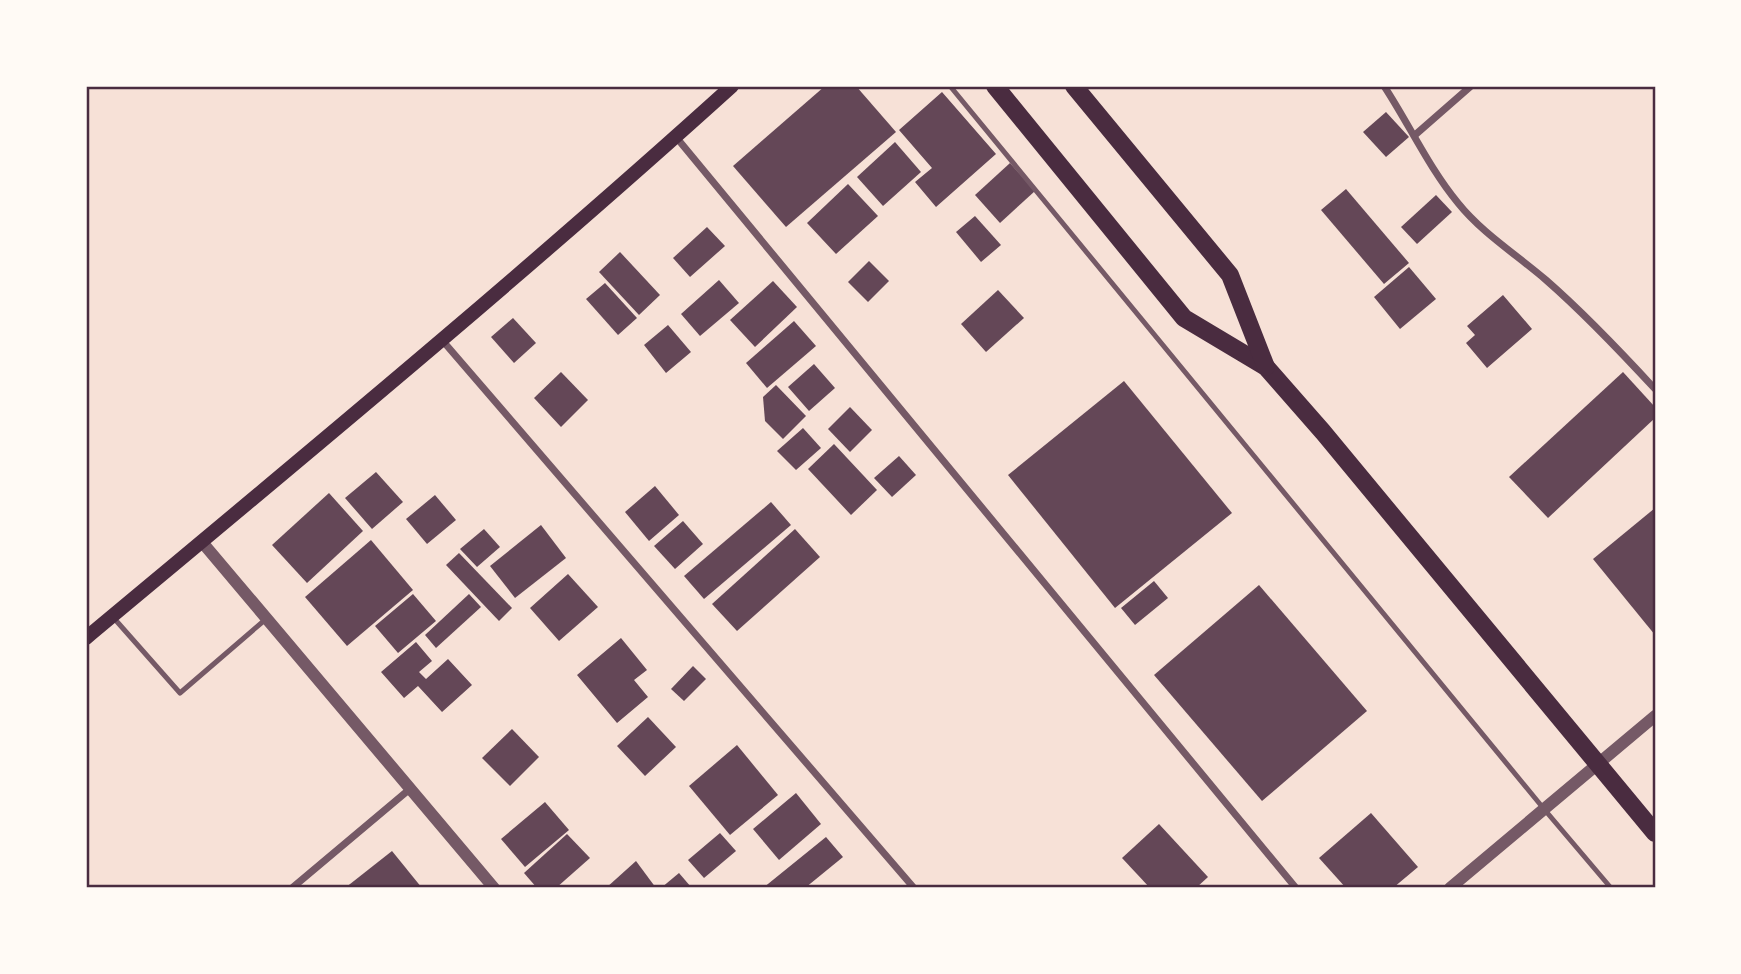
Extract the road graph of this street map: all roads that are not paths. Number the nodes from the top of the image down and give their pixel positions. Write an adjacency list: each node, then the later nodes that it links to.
1 (732, 86): 8 (main road)
2 (950, 86): 19 (lane)
3 (995, 86): 10 (main road)
4 (1074, 86): 10 (main road)
5 (1384, 86): 7 (street)
6 (1471, 86): 7 (street)
7 (1415, 135): 11 (street)
8 (676, 137): 9 (main road); 24 (street)
9 (442, 340): 12 (main road); 23 (street)
10 (1266, 368): 17 (main road)
11 (1655, 389)
12 (202, 542): 13 (main road); 14 (street)
13 (112, 616): 14 (lane); 15 (main road)
14 (266, 619): 18 (street)
15 (86, 638)
16 (1655, 716): 17 (street)
17 (1598, 764): 19 (street); 20 (main road)
18 (411, 788): 21 (street); 22 (street)
19 (1544, 809): 25 (street); 26 (lane)
20 (1655, 832)
21 (292, 888)
22 (494, 888)
23 (914, 888)
24 (1296, 888)
25 (1450, 888)
26 (1611, 888)

